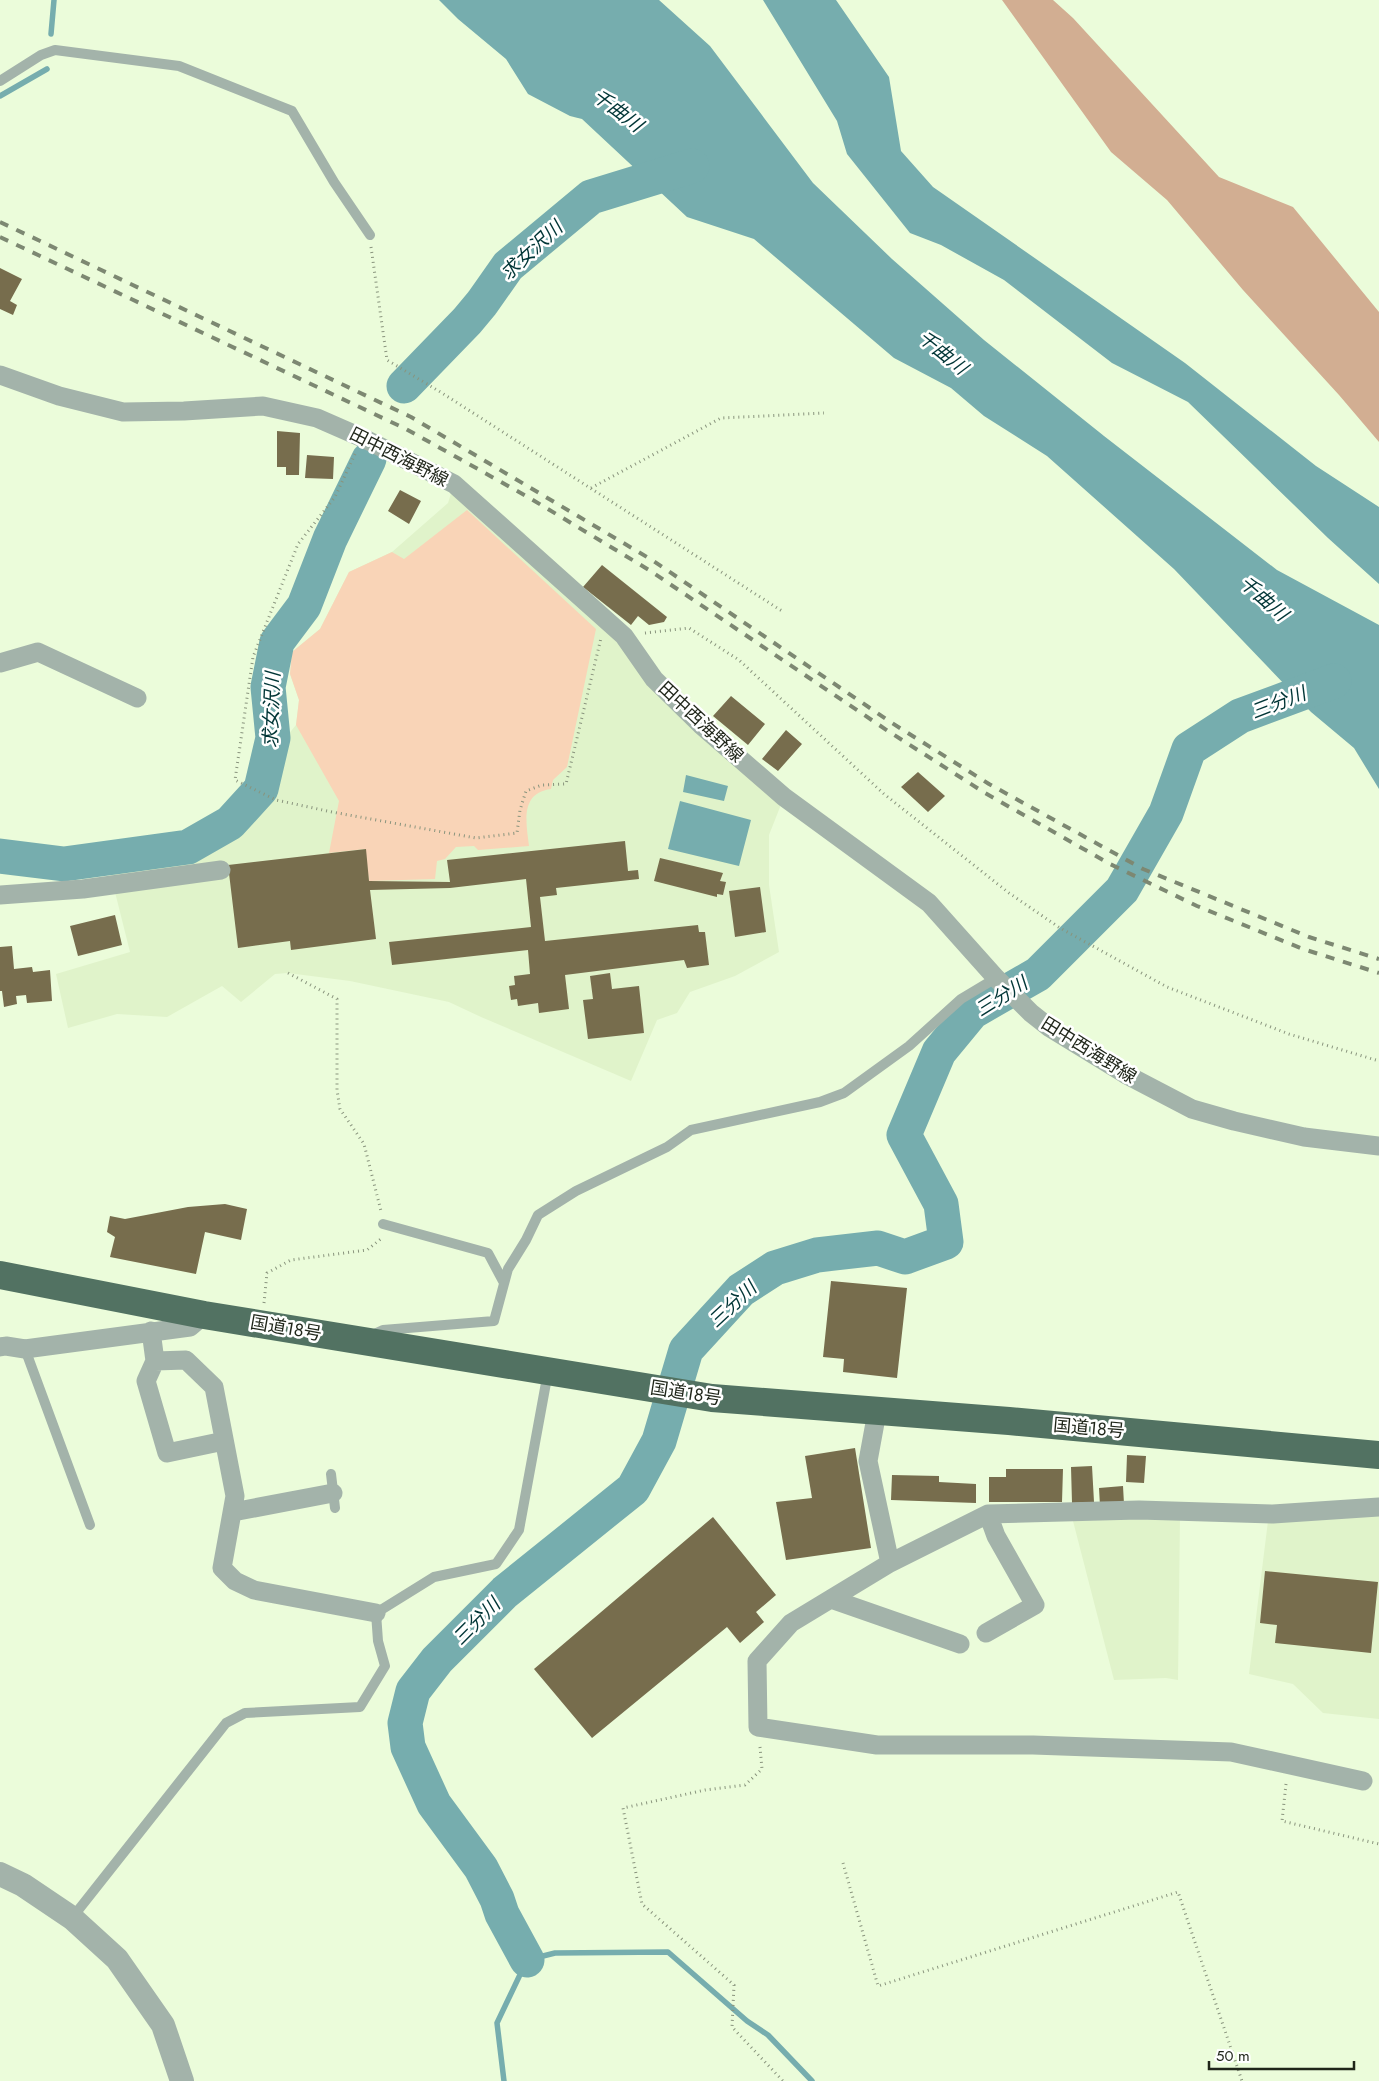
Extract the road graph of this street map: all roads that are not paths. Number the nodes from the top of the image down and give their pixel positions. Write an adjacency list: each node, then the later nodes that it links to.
1 (0, 81): 2 (lane)
2 (370, 236)
3 (0, 376): 8 (street, 田中西海野線)
4 (0, 663): 5 (street)
5 (137, 698)
6 (220, 870): 7 (street)
7 (0, 895)
8 (996, 978): 9 (street, 田中西海野線); 12 (lane)
9 (1379, 1146)
10 (384, 1224): 12 (lane)
11 (0, 1275): 13 (highway, 国道18号)
12 (504, 1283): 15 (lane)
13 (204, 1315): 14 (street); 15 (highway, 国道18号)
14 (151, 1331): 17 (street); 18 (street)
15 (359, 1341): 19 (highway, 国道18号)
16 (0, 1347): 17 (street)
17 (25, 1349): 28 (lane)
18 (155, 1360): 21 (street); 21 (street)
19 (548, 1371): 20 (highway, 国道18号); 31 (lane)
20 (877, 1412): 22 (highway, 国道18号); 29 (street)
21 (224, 1441): 26 (street)
22 (1379, 1455)
23 (332, 1474): 24 (lane)
24 (334, 1501): 26 (street)
25 (1379, 1507): 27 (street)
26 (233, 1512): 31 (street)
27 (988, 1514): 29 (street); 32 (street)
28 (90, 1525)
29 (890, 1564): 30 (street)
30 (831, 1600): 33 (street); 34 (street)
31 (376, 1613): 36 (lane)
32 (986, 1633)
33 (960, 1644)
34 (1363, 1782)
35 (0, 1874): 36 (street)
36 (72, 1918): 37 (street)
37 (182, 2081)

